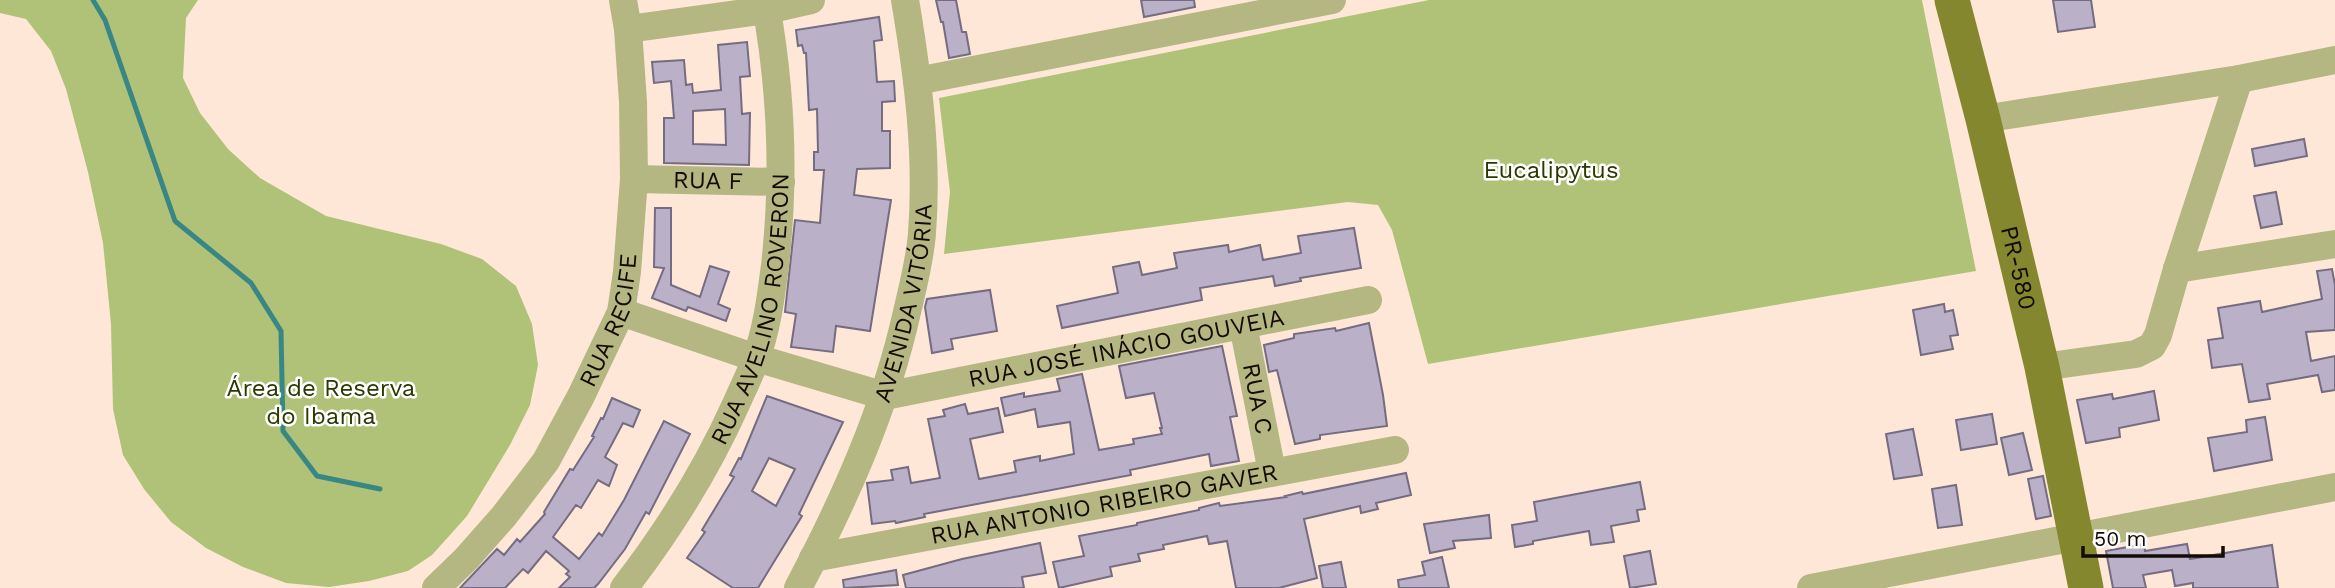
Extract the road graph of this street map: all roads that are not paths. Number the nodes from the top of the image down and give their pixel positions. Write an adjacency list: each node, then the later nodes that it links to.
1 (622, 0): 7 (street, RUA RECIFE)
2 (811, 0): 6 (street)
3 (905, 0): 10 (street, AVENIDA VITÓRIA)
4 (1332, 0): 10 (street)
5 (1952, 0): 11 (main road, PR-580 / PR-580)
6 (766, 5): 7 (street); 13 (street, RUA AVELINO ROVERON)
7 (628, 29): 12 (street, RUA RECIFE)
8 (2335, 60): 9 (street)
9 (2239, 79): 11 (street); 15 (street)
10 (917, 81): 21 (street, AVENIDA VITÓRIA)
11 (1983, 119): 20 (main road, PR-580 / PR-580)
12 (634, 179): 13 (street, RUA F); 17 (street, RUA RECIFE)
13 (781, 182): 19 (street, RUA AVELINO ROVERON)
14 (2335, 244): 15 (street)
15 (2177, 270): 20 (street)
16 (1368, 300): 18 (street, RUA JOSÉ INÁCIO GOUVEIA)
17 (621, 312): 19 (street); 27 (street, RUA RECIFE)
18 (1243, 325): 21 (street, RUA JOSÉ INÁCIO GOUVEIA); 23 (street, RUA C)
19 (756, 358): 21 (street); 28 (street, RUA AVELINO ROVERON)
20 (2042, 367): 25 (main road, PR-580 / PR-580)
21 (885, 396): 26 (street, AVENIDA VITÓRIA)
22 (1395, 450): 23 (street, RUA ANTONIO RIBEIRO GAVER)
23 (1272, 472): 26 (street, RUA ANTONIO RIBEIRO GAVER)
24 (2335, 487): 25 (street)
25 (2075, 537): 30 (street); 31 (main road, PR-580)
26 (813, 558): 29 (street, AVENIDA VITÓRIA)
27 (436, 588)
28 (624, 588)
29 (798, 588)
30 (1811, 588)
31 (2086, 588)

